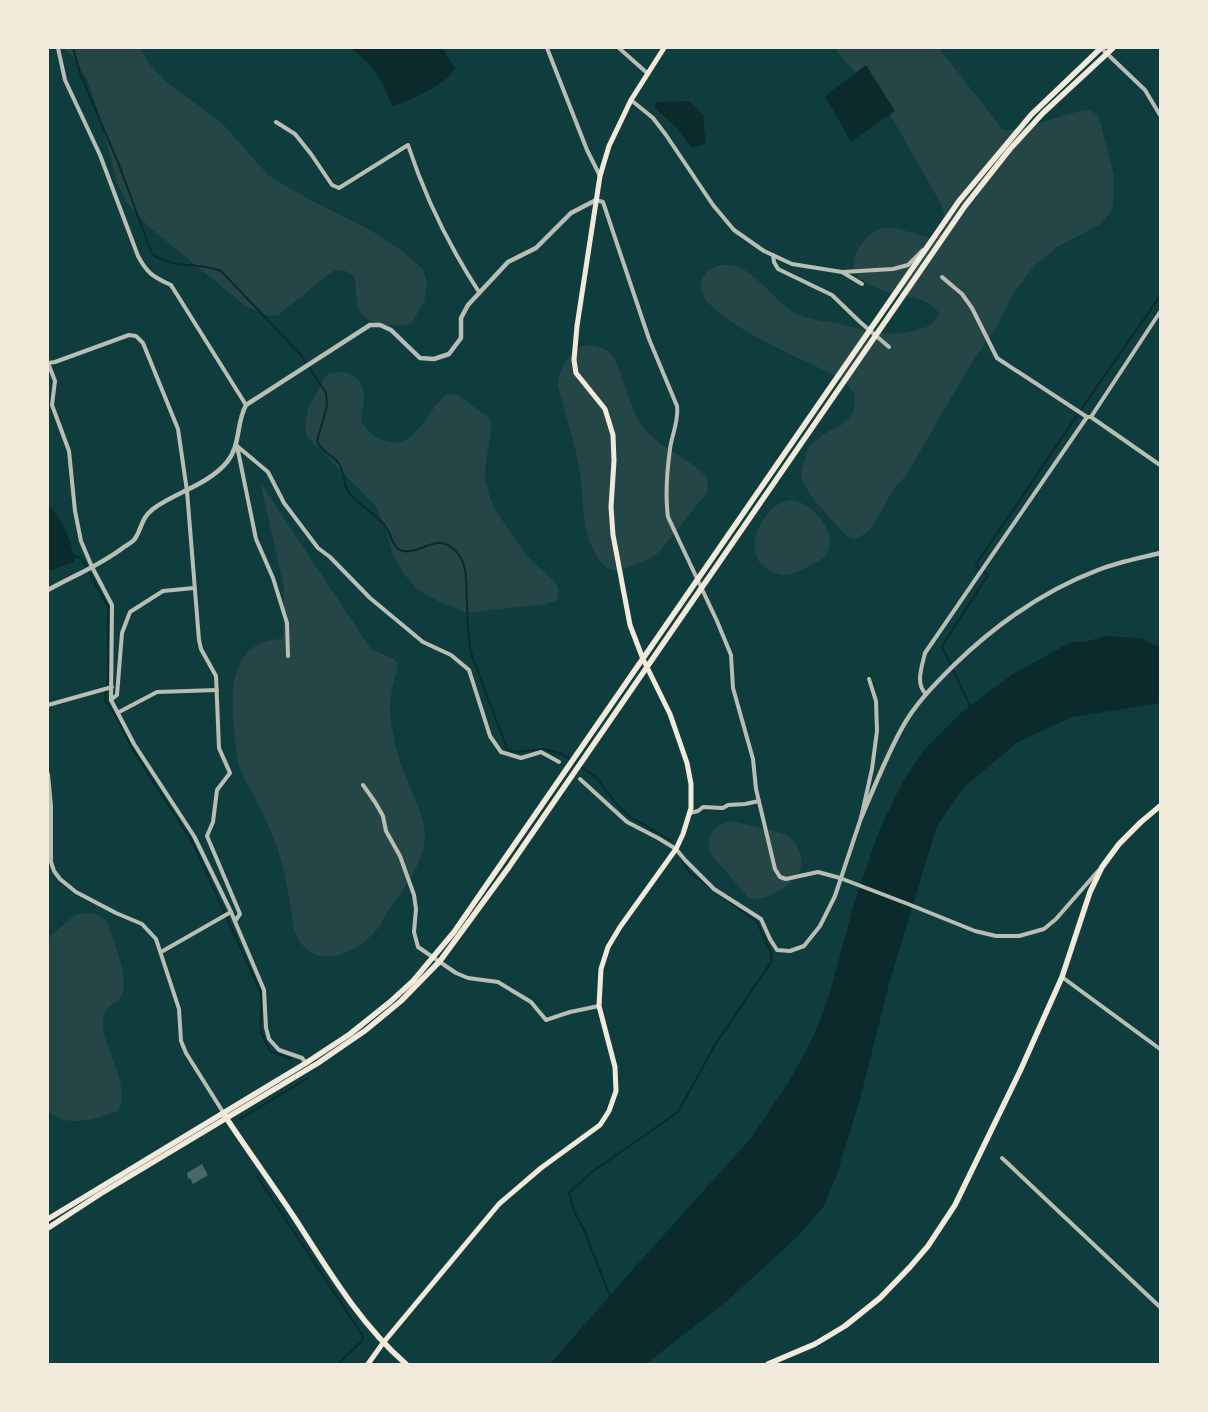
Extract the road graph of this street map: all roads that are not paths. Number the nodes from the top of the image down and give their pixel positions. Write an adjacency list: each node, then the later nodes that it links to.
1 (58, 48): 23 (street)
2 (547, 48): 12 (street)
3 (619, 48): 8 (street)
4 (664, 48): 8 (main road)
5 (1101, 48): 7 (street); 14 (main road)
6 (1113, 48): 7 (main road)
7 (1107, 53): 10 (street); 34 (main road)
8 (648, 73): 9 (main road)
9 (631, 100): 12 (main road); 15 (street)
10 (1160, 115)
11 (276, 122): 19 (street)
12 (600, 176): 13 (main road)
13 (596, 200): 19 (street); 33 (main road); 46 (street)
14 (930, 242): 16 (street); 33 (main road)
15 (772, 255): 16 (street); 21 (street)
16 (842, 272): 18 (street)
17 (942, 277): 24 (street)
18 (862, 284)
19 (479, 292): 23 (street)
20 (1160, 312): 24 (street)
21 (888, 347)
22 (48, 363): 27 (street); 29 (street)
23 (246, 405): 25 (street)
24 (1089, 417): 26 (street); 38 (street)
25 (237, 446): 27 (street); 32 (street); 42 (street)
26 (1160, 465)
27 (187, 491): 29 (street); 30 (street)
28 (1160, 554): 38 (street)
29 (92, 567): 31 (street); 36 (street)
30 (194, 588): 37 (street); 39 (street)
31 (48, 590)
32 (288, 656)
33 (643, 659): 34 (main road); 56 (main road)
34 (647, 667): 48 (main road); 57 (main road)
35 (869, 679): 49 (street)
36 (112, 687): 39 (street); 40 (street)
37 (217, 690): 41 (street); 54 (street)
38 (926, 694): 49 (street)
39 (111, 700): 41 (street)
40 (48, 704)
41 (118, 712): 53 (street)
42 (559, 762)
43 (48, 774): 55 (street)
44 (580, 779): 50 (street)
45 (363, 785): 56 (street)
46 (759, 800): 48 (street); 52 (street)
47 (1160, 806): 51 (main road)
48 (690, 813): 50 (main road)
49 (861, 818): 52 (street)
50 (676, 850): 52 (street); 59 (main road)
51 (1102, 867): 52 (street); 58 (main road)
52 (840, 878)
53 (228, 914): 54 (street); 55 (street)
54 (235, 921): 61 (street)
55 (161, 952): 62 (street)
56 (434, 957): 57 (street); 61 (main road)
57 (440, 961): 59 (street); 63 (main road)
58 (1062, 977): 60 (street); 71 (main road)
59 (599, 1006): 68 (main road)
60 (1160, 1049)
61 (306, 1063): 62 (main road)
62 (223, 1112): 63 (main road); 65 (main road)
63 (227, 1118): 66 (main road); 68 (main road)
64 (1002, 1158): 67 (street)
65 (48, 1219)
66 (48, 1228)
67 (1160, 1307)
68 (384, 1343): 69 (main road); 70 (main road)
69 (368, 1364)
70 (406, 1364)
71 (768, 1364)

